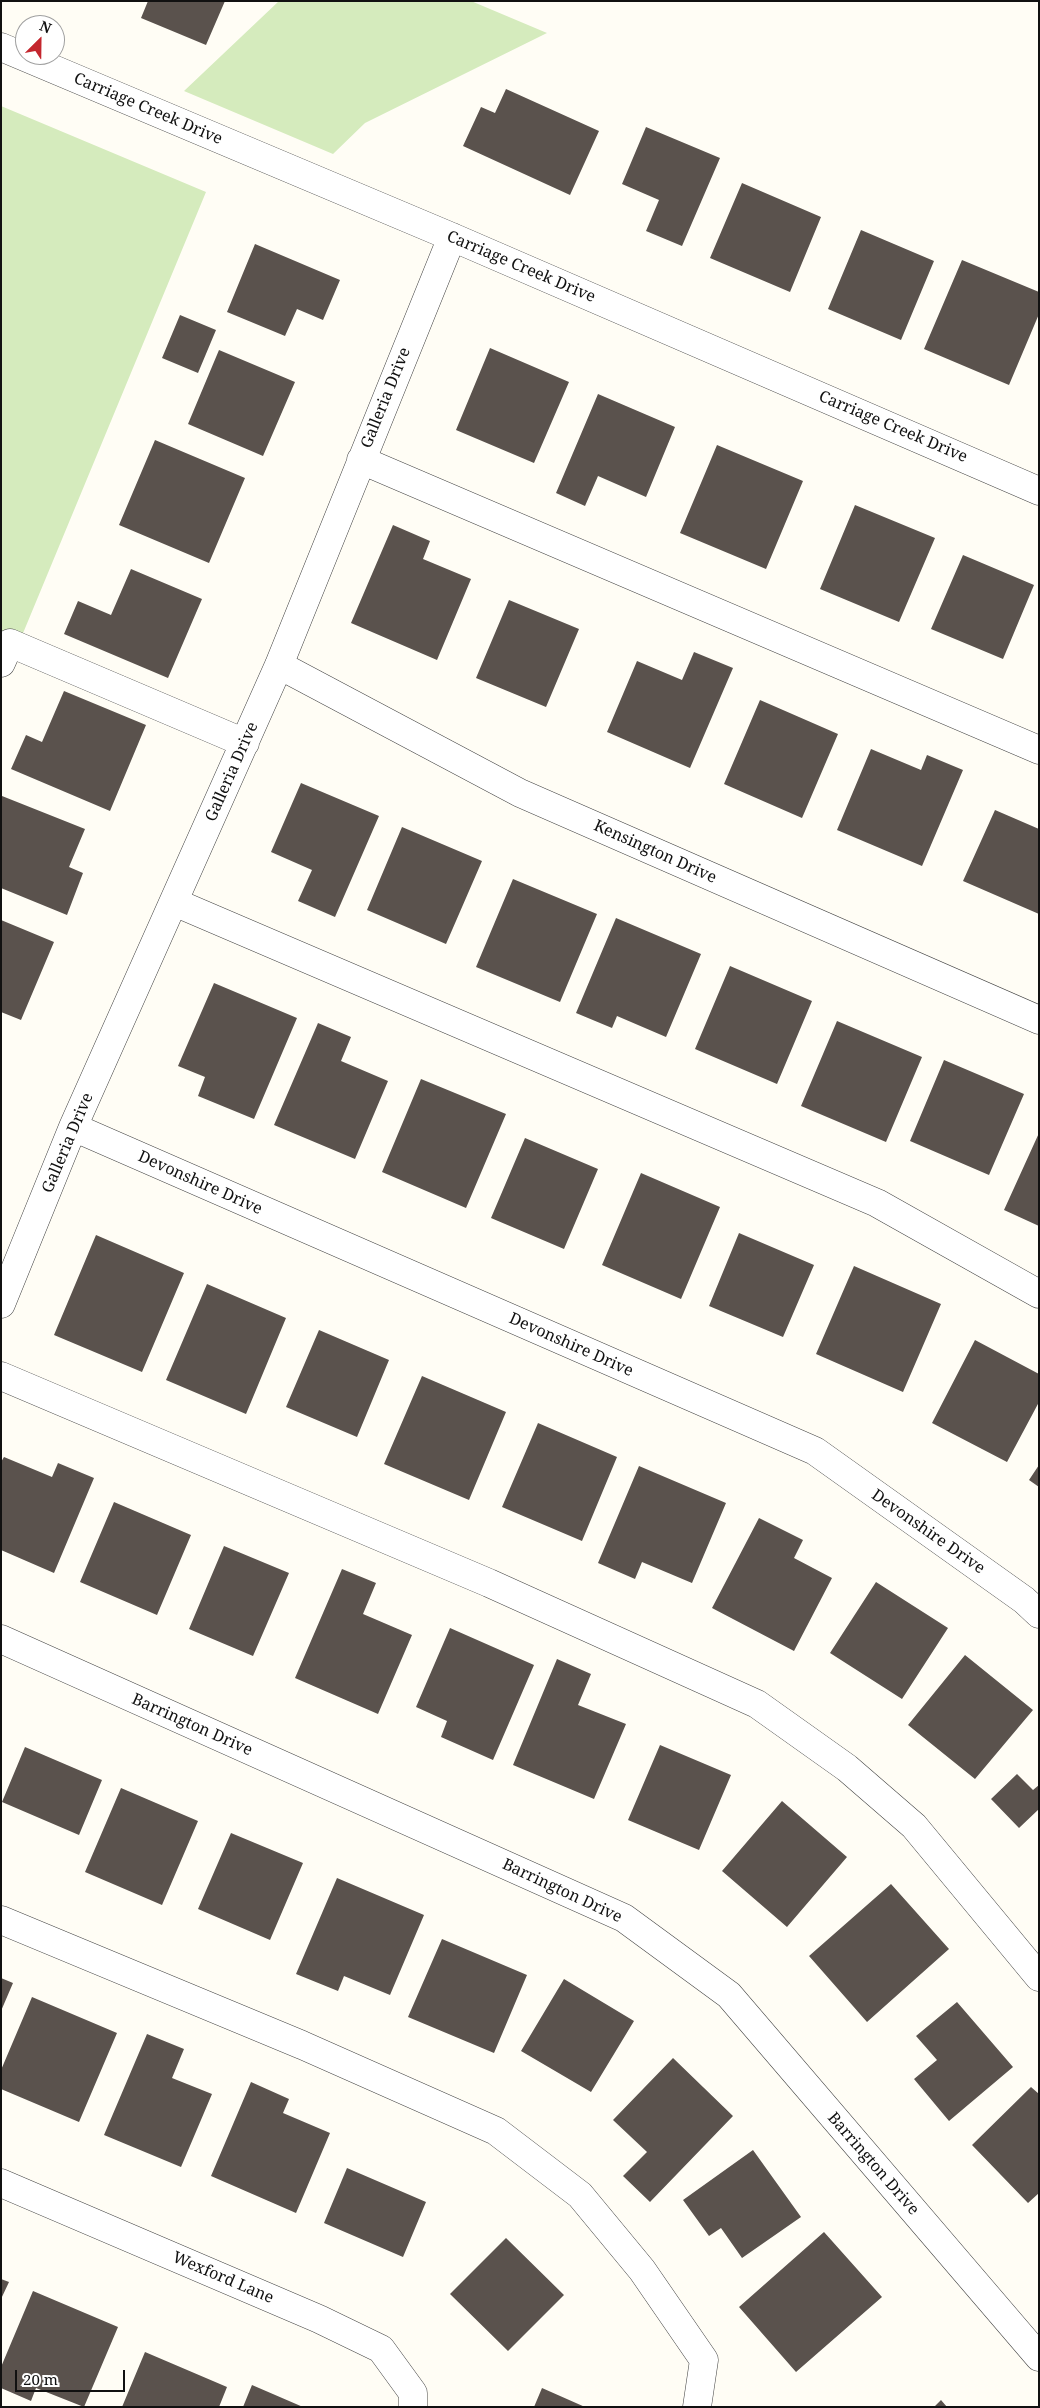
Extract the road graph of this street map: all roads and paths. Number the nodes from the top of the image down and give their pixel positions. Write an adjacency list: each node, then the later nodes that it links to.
1 (1, 47): 2 (street, Carriage Creek Drive)
2 (452, 237): 3 (street, Galleria Drive); 4 (street, Carriage Creek Drive)
3 (361, 460): 6 (street, Galleria Drive); 8 (street)
4 (1039, 491)
5 (1, 663): 7 (street)
6 (279, 665): 7 (street, Galleria Drive); 10 (street, Kensington Drive)
7 (245, 743): 9 (street, Galleria Drive)
8 (1039, 750)
9 (174, 902): 11 (street, Galleria Drive); 12 (street)
10 (1039, 1020)
11 (74, 1128): 13 (street, Galleria Drive); 15 (street, Devonshire Drive)
12 (1039, 1294)
13 (1, 1304)
14 (1, 1376): 18 (street)
15 (1039, 1614)
16 (1, 1639): 20 (street, Barrington Drive)
17 (1, 1920): 22 (street)
18 (1039, 1977)
19 (1, 2183): 21 (street, Wexford Lane)
20 (1039, 2356)
21 (413, 2407)
22 (697, 2407)

